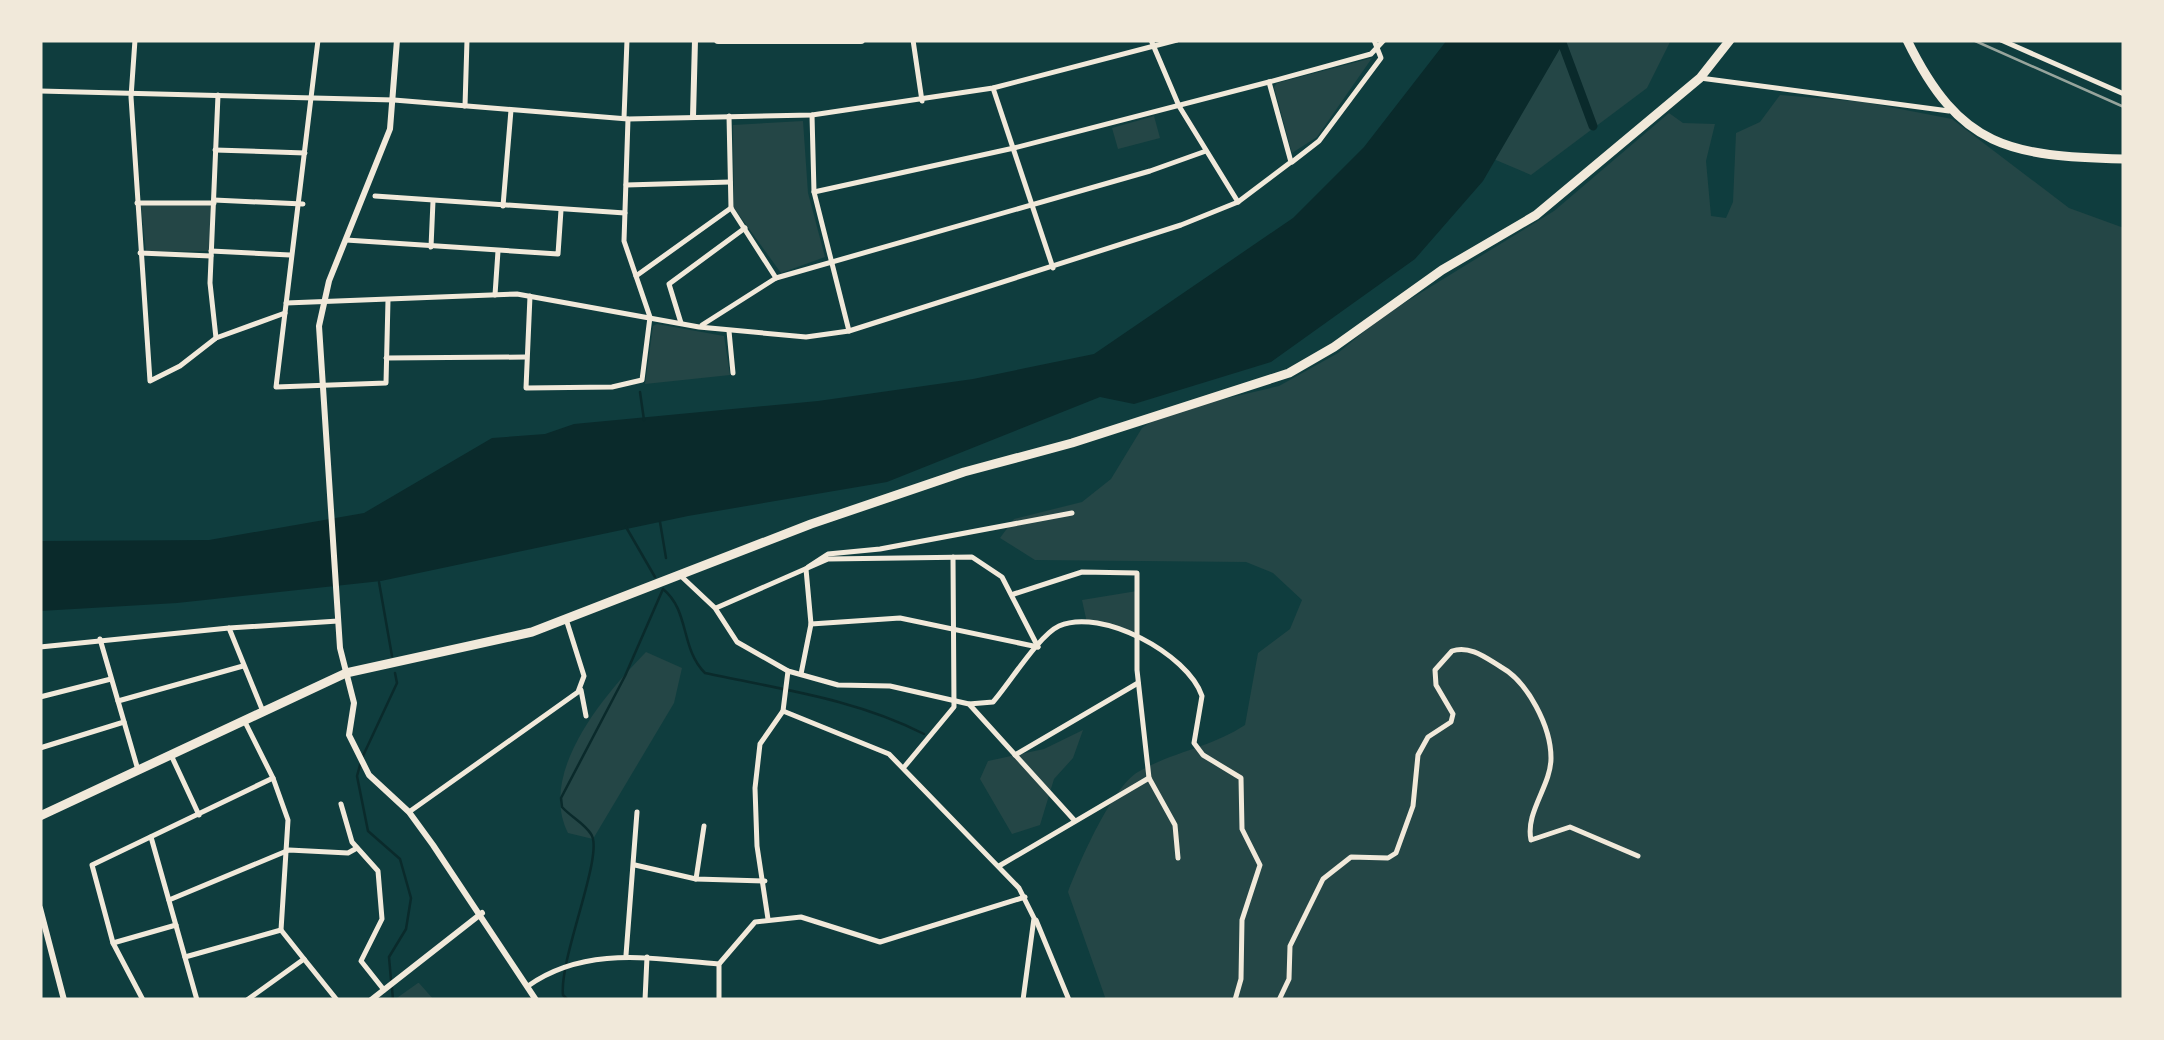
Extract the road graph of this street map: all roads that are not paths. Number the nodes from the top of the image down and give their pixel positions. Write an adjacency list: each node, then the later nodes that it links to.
1 (134, 40): 21 (street)
2 (318, 40): 25 (street)
3 (397, 40): 26 (street)
4 (467, 40): 28 (street)
5 (627, 40): 35 (street)
6 (696, 40): 34 (street)
7 (718, 40): 8 (main road)
8 (861, 40)
9 (914, 40): 27 (street)
10 (1176, 40): 16 (street)
11 (1374, 40): 17 (street)
12 (1384, 40): 17 (street)
13 (1730, 40): 18 (highway)
14 (1908, 40): 31 (highway)
15 (2000, 40): 23 (street)
16 (1152, 43): 20 (street); 29 (street)
17 (1378, 48): 19 (street); 41 (street)
18 (1700, 78): 31 (street); 86 (highway)
19 (1269, 82): 29 (street); 41 (street)
20 (993, 88): 27 (street); 36 (street)
21 (133, 91): 22 (street); 24 (street); 49 (street)
22 (40, 92)
23 (2124, 94)
24 (218, 95): 25 (street); 37 (street)
25 (310, 98): 26 (street); 39 (street)
26 (394, 100): 28 (street); 57 (street)
27 (922, 102): 32 (street)
28 (465, 106): 30 (street)
29 (1179, 106): 36 (street); 38 (street)
30 (511, 110): 35 (street); 52 (street)
31 (1948, 111): 40 (highway)
32 (812, 114): 33 (street); 44 (street)
33 (728, 116): 34 (street); 42 (street)
34 (693, 117): 35 (street)
35 (626, 119): 43 (street)
36 (1014, 148): 44 (street); 51 (street)
37 (214, 150): 39 (street); 47 (street)
38 (1206, 151): 48 (street); 51 (street)
39 (305, 153): 50 (street)
40 (2124, 159)
41 (1291, 162): 48 (street)
42 (730, 182): 43 (street); 53 (street)
43 (626, 184): 55 (street)
44 (814, 192): 63 (street)
45 (375, 196): 46 (street)
46 (434, 200): 52 (street); 58 (street)
47 (214, 202): 49 (street); 50 (street); 61 (street)
48 (1238, 202): 64 (street)
49 (137, 203): 60 (street)
50 (300, 204): 62 (street)
51 (1032, 205): 63 (street); 64 (street)
52 (503, 206): 54 (street)
53 (732, 208): 56 (street); 65 (street)
54 (561, 210): 55 (street); 59 (street)
55 (625, 214): 65 (street)
56 (745, 228): 66 (street); 74 (street)
57 (346, 240): 58 (street); 70 (street)
58 (431, 247): 59 (street)
59 (498, 251): 67 (street)
60 (140, 253): 61 (street); 78 (street)
61 (211, 254): 62 (street); 78 (street)
62 (290, 255): 71 (street)
63 (832, 262): 66 (street); 76 (street)
64 (1052, 268): 76 (street)
65 (636, 276): 73 (street)
66 (776, 278): 75 (street)
67 (495, 295): 68 (street); 69 (street)
68 (530, 296): 73 (street); 79 (street)
69 (388, 300): 70 (street); 80 (street)
70 (322, 302): 71 (street); 82 (street)
71 (286, 303): 72 (street)
72 (284, 313): 78 (street); 82 (street)
73 (650, 317): 74 (street); 79 (street)
74 (681, 323): 75 (street)
75 (699, 327): 77 (street)
76 (849, 330): 77 (street)
77 (729, 331): 81 (street)
78 (216, 338)
79 (526, 357): 80 (street)
80 (386, 358): 82 (street)
81 (733, 373)
82 (322, 384): 90 (street)
83 (1072, 512): 85 (street)
84 (954, 557): 85 (street); 87 (street); 93 (street)
85 (806, 569): 88 (street); 91 (street)
86 (680, 574): 88 (street); 89 (highway)
87 (1014, 594): 94 (street); 97 (street)
88 (715, 608): 99 (street)
89 (566, 620): 100 (highway); 104 (street)
90 (338, 622): 92 (street); 100 (street)
91 (811, 624): 93 (street); 101 (street)
92 (229, 628): 95 (street); 98 (street)
93 (952, 630): 97 (street); 107 (street)
94 (1136, 637): 97 (street); 103 (street); 164 (street)
95 (100, 639): 96 (street); 102 (street)
96 (40, 647)
97 (1038, 647): 108 (street)
98 (243, 666): 106 (street); 109 (street)
99 (788, 671): 101 (street); 110 (street)
100 (346, 673): 109 (highway); 122 (street)
101 (801, 674): 107 (street)
102 (111, 678): 105 (street); 106 (street)
103 (1139, 683): 115 (street); 120 (street)
104 (581, 687): 111 (street); 122 (street)
105 (40, 697)
106 (118, 701): 113 (street)
107 (956, 702): 108 (street); 117 (street)
108 (970, 704): 115 (street)
109 (262, 710): 112 (highway)
110 (783, 711): 117 (street); 136 (street)
111 (586, 716)
112 (243, 719): 116 (highway); 119 (street)
113 (124, 722): 114 (street); 118 (street)
114 (40, 748)
115 (1015, 754): 126 (street)
116 (171, 755): 118 (highway); 124 (street)
117 (904, 766): 134 (street)
118 (138, 770): 125 (highway)
119 (274, 778): 124 (street); 130 (street)
120 (1150, 778): 126 (street); 132 (street)
121 (341, 804): 129 (street)
122 (409, 812): 140 (street)
123 (637, 812): 133 (street)
124 (199, 814): 128 (street)
125 (40, 816)
126 (1075, 821): 134 (street)
127 (704, 826): 135 (street)
128 (151, 837): 138 (street); 145 (street)
129 (357, 848): 130 (street); 152 (street)
130 (289, 850): 138 (street); 144 (street)
131 (1638, 856): 165 (street)
132 (1178, 858)
133 (635, 865): 135 (street); 146 (street)
134 (999, 866): 137 (street)
135 (696, 879): 136 (street)
136 (765, 881): 142 (street)
137 (1025, 898): 141 (street); 142 (street)
138 (169, 900): 143 (street)
139 (40, 908): 153 (street)
140 (482, 913): 151 (street); 152 (street)
141 (1034, 918): 162 (street); 163 (street)
142 (768, 919): 150 (street)
143 (176, 924): 145 (street); 147 (street)
144 (282, 930): 147 (street); 149 (street)
145 (113, 944): 154 (street)
146 (626, 955): 148 (street); 151 (street)
147 (185, 957): 155 (street)
148 (647, 958): 150 (street); 160 (street)
149 (304, 959): 156 (street); 157 (street)
150 (719, 964): 161 (street)
151 (528, 986): 159 (street)
152 (382, 991): 158 (street)
153 (64, 1000)
154 (142, 1000)
155 (196, 1000)
156 (247, 1000)
157 (337, 1000)
158 (371, 1000)
159 (536, 1000)
160 (645, 1000)
161 (719, 1000)
162 (1023, 1000)
163 (1069, 1000)
164 (1234, 1000)
165 (1279, 1000)

